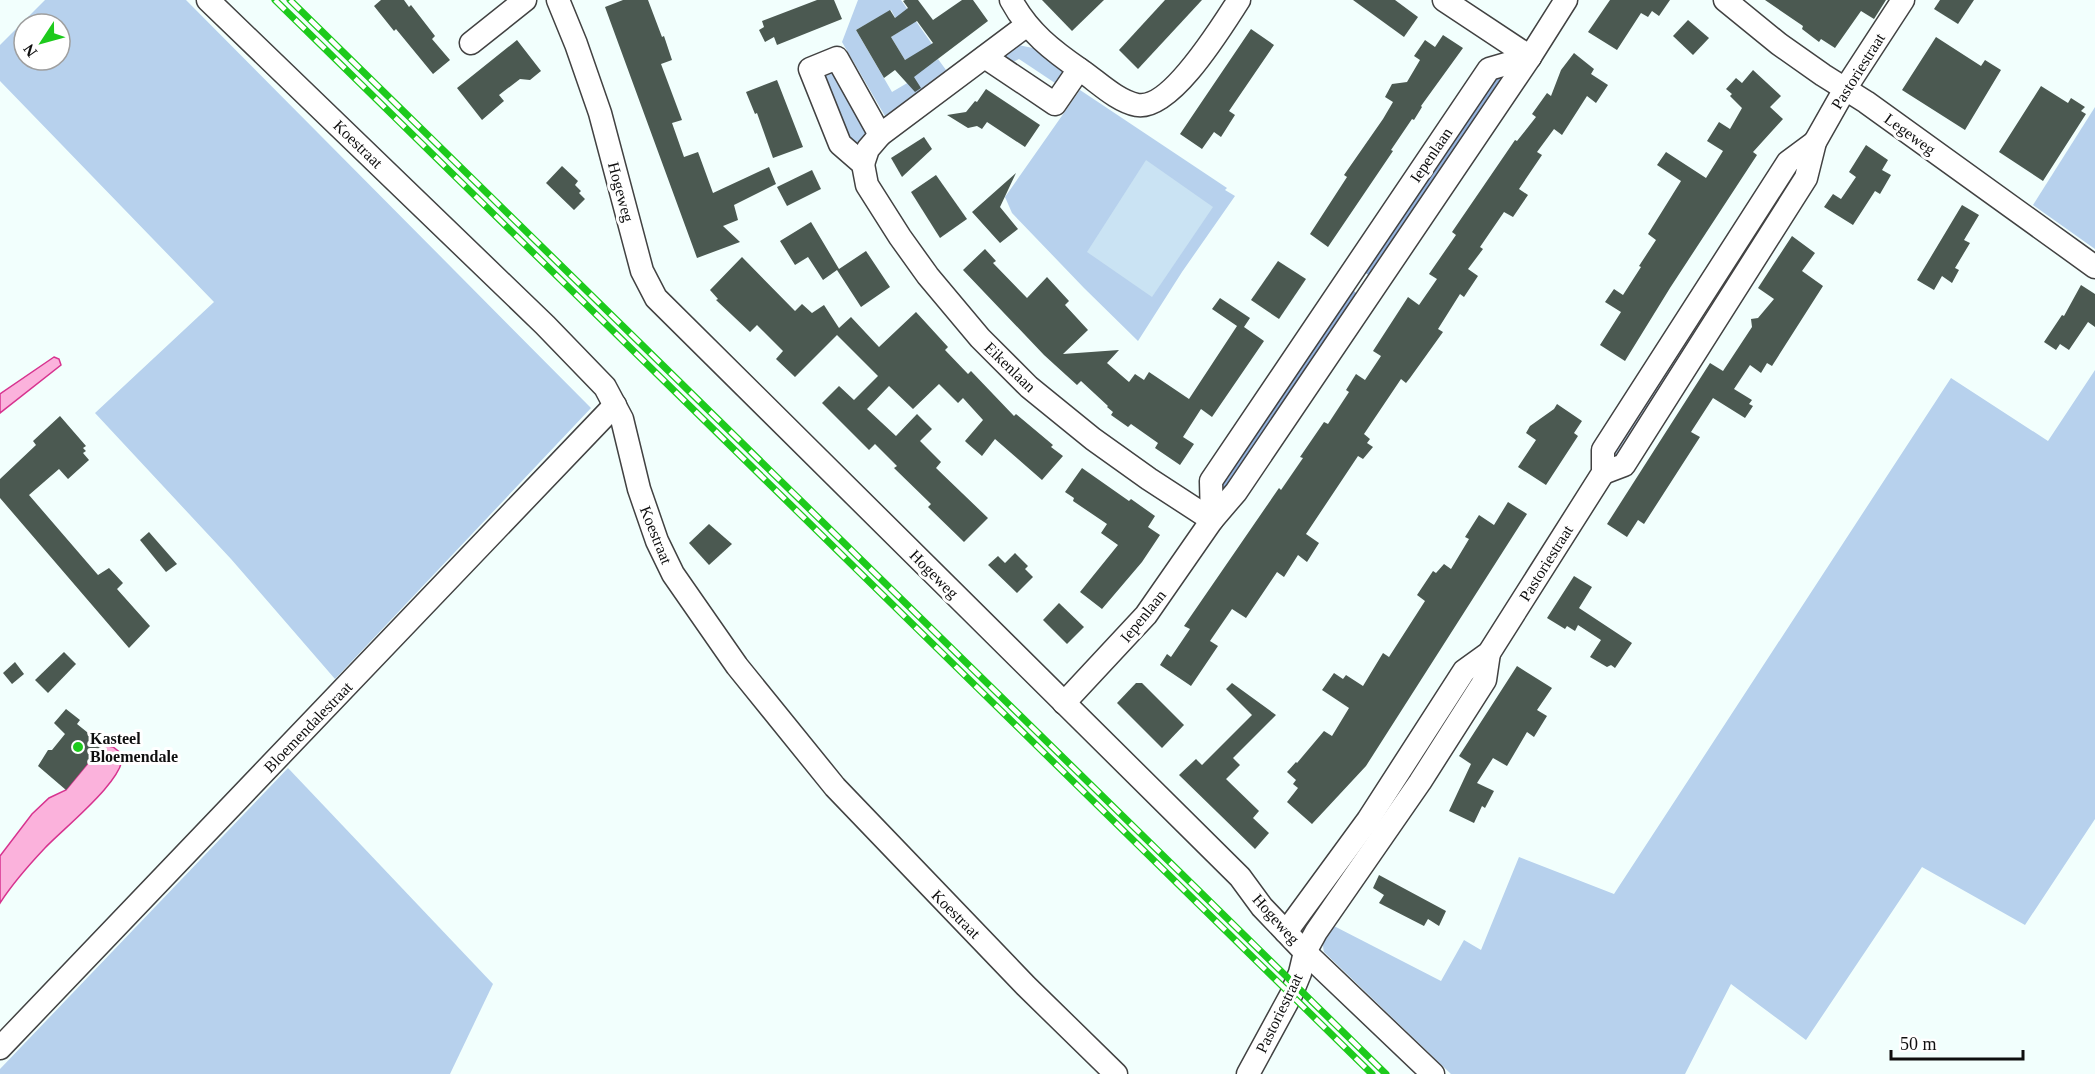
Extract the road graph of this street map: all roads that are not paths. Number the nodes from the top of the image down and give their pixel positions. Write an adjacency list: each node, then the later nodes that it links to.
1 (208, 0): 24 (street, Koestraat)
2 (525, 0): 11 (street)
3 (558, 0): 28 (street, Hogeweg)
4 (1011, 0): 10 (street)
5 (1239, 0): 14 (street)
6 (1444, 0): 13 (street)
7 (1566, 0): 13 (street, Iepenlaan)
8 (1725, 0): 15 (street, Legeweg)
9 (1903, 0): 15 (street, Pastoriestraat)
10 (1027, 25): 12 (street); 14 (street)
11 (471, 43)
12 (985, 57): 14 (street); 16 (street)
13 (1530, 57): 20 (street, Iepenlaan); 21 (street, Iepenlaan)
14 (1079, 69)
15 (1845, 89): 17 (street, Pastoriestraat); 19 (street, Legeweg)
16 (880, 135): 18 (street); 18 (street)
17 (1815, 142): 22 (street, Pastoriestraat); 23 (street, Pastoriestraat)
18 (863, 164): 26 (street, Eikenlaan)
19 (2095, 267)
20 (1350, 276): 21 (street); 26 (street, Iepenlaan)
21 (1372, 291): 26 (street, Iepenlaan)
22 (1698, 303): 23 (street); 25 (street, Pastoriestraat)
23 (1719, 315): 25 (street, Pastoriestraat)
24 (615, 405): 34 (street, Bloemendalestraat); 35 (street, Koestraat)
25 (1603, 473): 27 (street, Pastoriestraat)
26 (1212, 520): 28 (street, Iepenlaan)
27 (1489, 653): 29 (street, Pastoriestraat); 30 (street, Pastoriestraat)
28 (1064, 703): 32 (street, Hogeweg)
29 (1400, 771): 30 (street); 31 (street, Pastoriestraat)
30 (1420, 782): 31 (street, Pastoriestraat)
31 (1356, 856): 32 (street, Pastoriestraat); 33 (street, Pastoriestraat)
32 (1287, 932): 33 (street, Hogeweg)
33 (1305, 951): 36 (street, Pastoriestraat); 37 (street, Hogeweg)
34 (0, 1048)
35 (1116, 1074)
36 (1248, 1074)
37 (1433, 1074)

